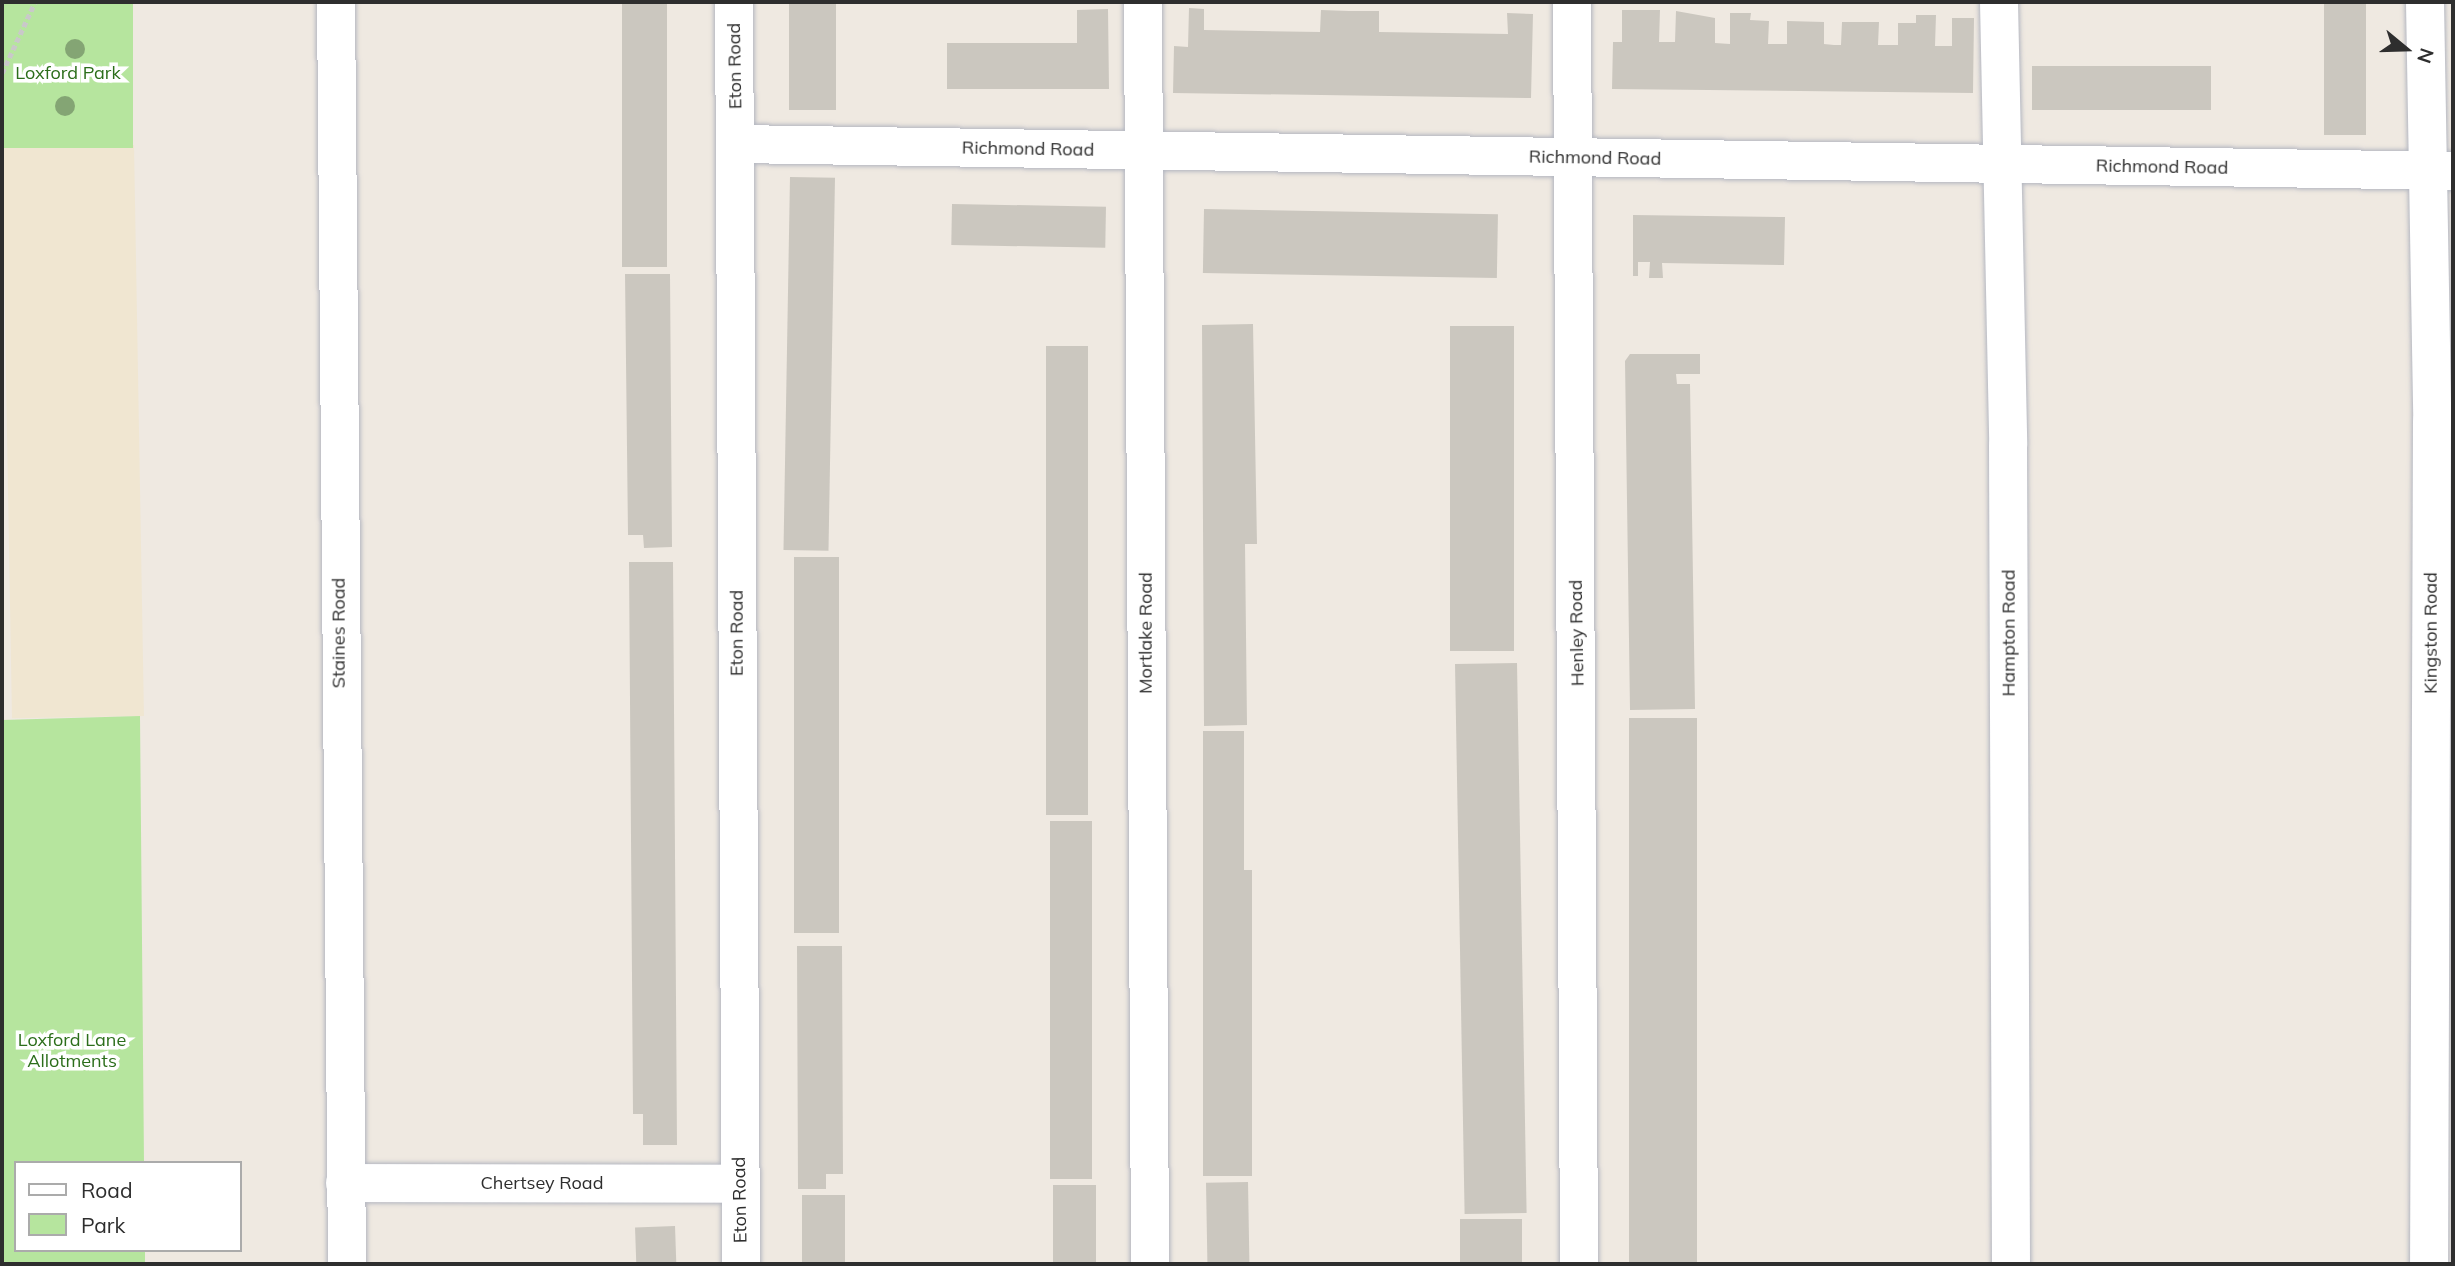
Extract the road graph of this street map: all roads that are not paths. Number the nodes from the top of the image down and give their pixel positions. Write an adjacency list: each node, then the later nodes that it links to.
1 (336, 2): 12 (street, Staines Road)
2 (734, 2): 7 (street, Eton Road)
3 (1143, 2): 8 (street, Mortlake Road)
4 (1572, 2): 9 (street, Henley Road)
5 (1999, 2): 10 (street, Hampton Road)
6 (2425, 2): 11 (street, Kingston Road)
7 (737, 145): 8 (street, Richmond Road); 13 (street, Eton Road)
8 (1144, 151): 9 (street, Richmond Road); 16 (street, Mortlake Road)
9 (1573, 158): 10 (street, Richmond Road); 17 (street, Henley Road)
10 (2002, 165): 11 (street, Richmond Road); 18 (street, Hampton Road)
11 (2440, 171): 19 (street, Kingston Road)
12 (345, 1182): 13 (street, Chertsey Road); 14 (street, Staines Road)
13 (739, 1184): 15 (street, Eton Road)
14 (347, 1264)
15 (741, 1264)
16 (1150, 1264)
17 (1579, 1264)
18 (2011, 1264)
19 (2429, 1264)

